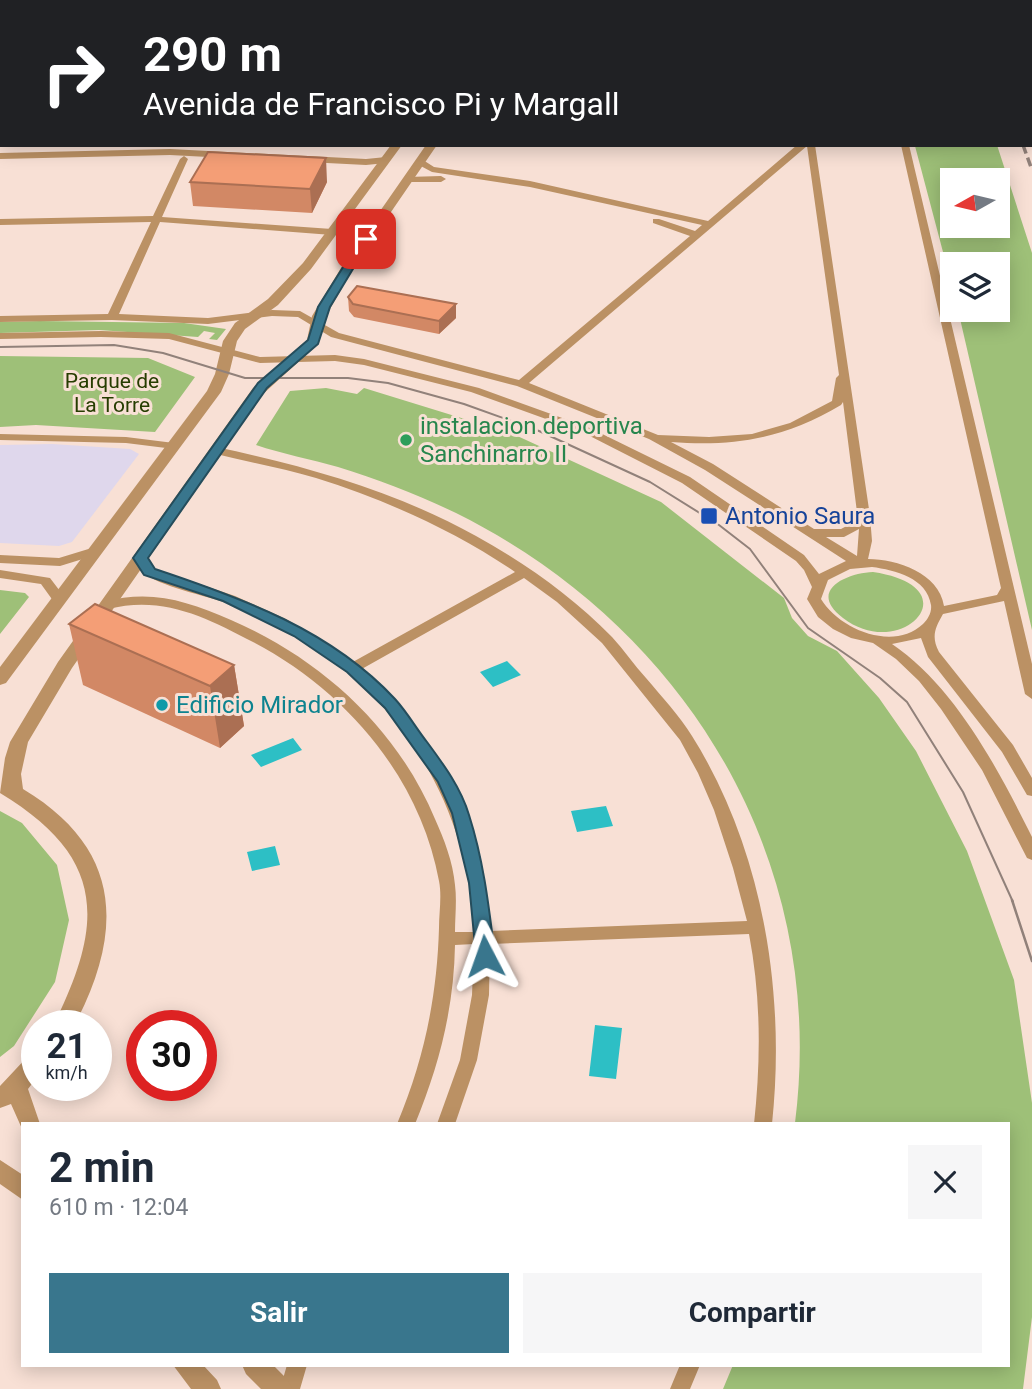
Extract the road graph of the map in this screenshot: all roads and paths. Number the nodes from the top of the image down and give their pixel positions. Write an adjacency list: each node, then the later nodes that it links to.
1 (396, 147): 9 (street)
2 (431, 147): 11 (street)
3 (801, 147): 13 (street)
4 (811, 147): 10 (street)
5 (904, 147): 43 (street)
6 (139, 148): 7 (street); 9 (street)
7 (0, 156)
8 (184, 159): 12 (street); 14 (street); 16 (street)
9 (386, 160): 14 (street)
10 (813, 160): 13 (street); 28 (street)
11 (420, 162): 15 (street); 18 (street)
12 (0, 163)
13 (783, 164): 18 (street)
14 (374, 176): 19 (street)
15 (407, 180): 20 (street); 24 (street)
16 (156, 219): 17 (street); 19 (street); 22 (street)
17 (0, 222)
18 (709, 224): 20 (street)
19 (332, 232): 21 (street)
20 (696, 235): 29 (street)
21 (253, 315): 22 (street); 24 (street); 26 (street)
22 (113, 317): 23 (street)
23 (0, 319)
24 (318, 325): 27 (street); 29 (street)
25 (0, 336): 26 (street)
26 (228, 352): 27 (street); 32 (street)
27 (291, 362): 33 (street); 42 (street)
28 (845, 362): 31 (street); 34 (street)
29 (521, 384): 31 (street)
30 (0, 437): 32 (street)
31 (653, 437): 35 (street)
32 (174, 446): 36 (street)
33 (216, 452): 37 (street); 40 (street)
34 (863, 522): 35 (street); 39 (street)
35 (810, 533): 39 (street)
36 (95, 551): 38 (street); 44 (street)
37 (141, 558): 45 (street); 49 (street)
38 (0, 559)
39 (859, 563): 42 (street); 46 (street)
40 (524, 572): 49 (street); 55 (street)
41 (0, 574): 44 (street)
42 (817, 584): 48 (street)
43 (1008, 588): 46 (street); 51 (street)
44 (59, 599): 50 (street)
45 (108, 604): 52 (street); 57 (street)
46 (938, 611): 47 (street)
47 (928, 628): 48 (street); 53 (street)
48 (874, 639): 54 (street)
49 (353, 668): 56 (street)
50 (0, 679)
51 (1032, 694)
52 (7, 789): 58 (street)
53 (1032, 792)
54 (1032, 855)
55 (757, 927): 56 (street); 64 (street)
56 (485, 935): 57 (street); 63 (street)
57 (447, 939): 62 (street)
58 (71, 1010)
59 (21, 1079): 60 (street)
60 (8, 1093): 61 (street)
61 (28, 1122)
62 (407, 1122)
63 (447, 1122)
64 (763, 1122)
65 (0, 1170): 66 (street)
66 (21, 1188)
67 (188, 1367): 71 (street)
68 (257, 1367): 72 (street)
69 (296, 1367): 73 (street)
70 (690, 1367): 74 (street)
71 (208, 1389)
72 (279, 1389)
73 (290, 1389)
74 (680, 1389)

